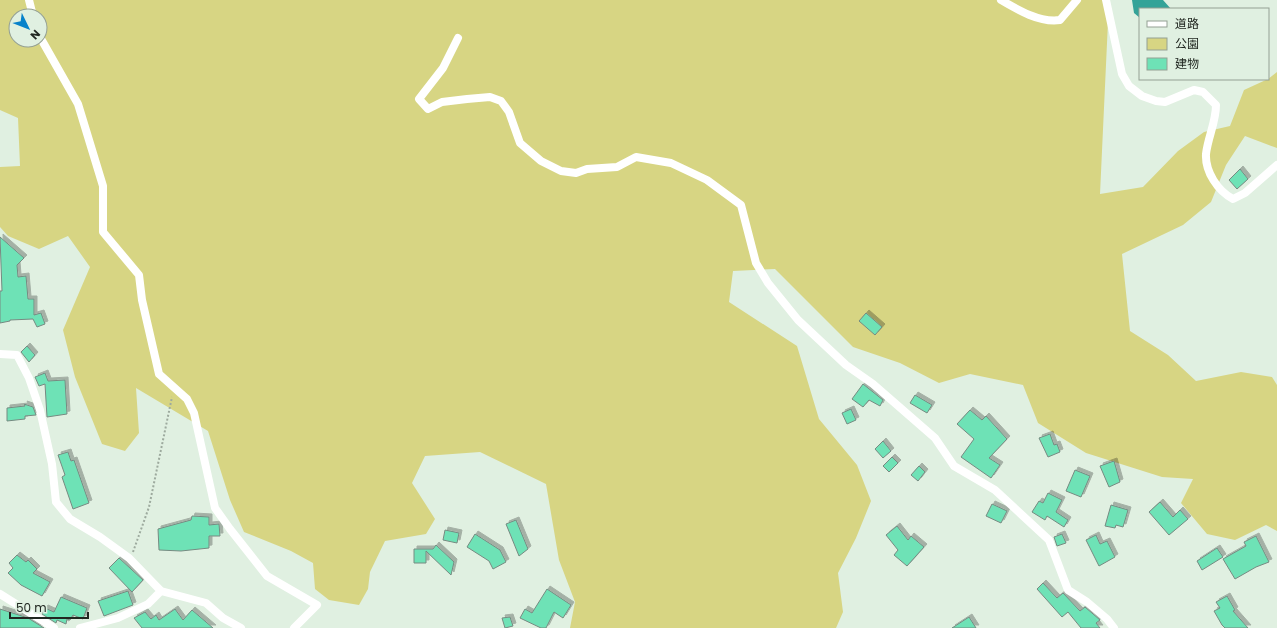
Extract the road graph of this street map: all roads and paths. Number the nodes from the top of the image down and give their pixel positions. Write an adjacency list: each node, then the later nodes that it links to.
1 (1002, 0): 2 (street)
2 (1077, 0)
3 (1106, 0): 6 (street)
4 (458, 38): 16 (street)
5 (46, 48): 8 (street)
6 (1277, 165)
7 (0, 354): 9 (street)
8 (174, 387): 9 (path); 15 (street)
9 (129, 558): 10 (street)
10 (161, 591): 13 (street); 14 (street)
11 (0, 594): 12 (street)
12 (54, 628)
13 (80, 628)
14 (241, 628)
15 (294, 628)
16 (1114, 628)

